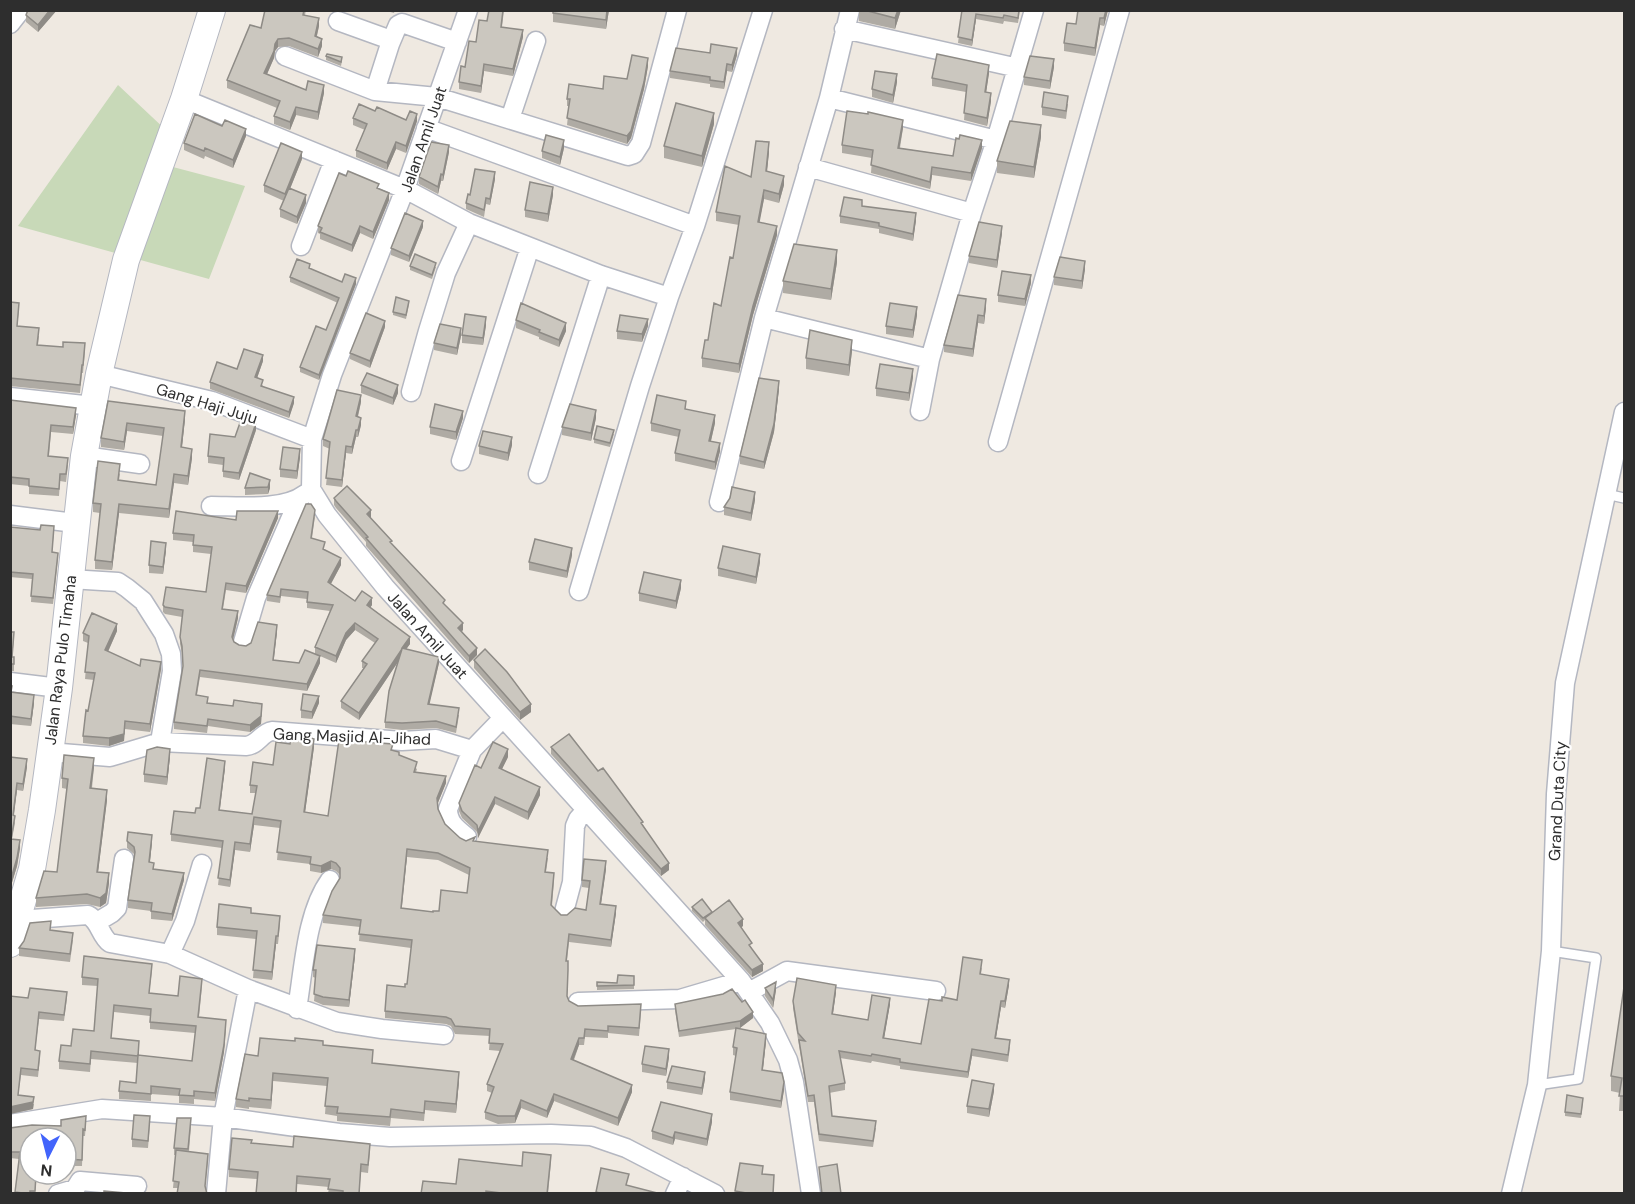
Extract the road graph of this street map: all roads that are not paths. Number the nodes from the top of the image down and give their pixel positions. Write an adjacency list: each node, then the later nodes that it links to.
1 (21, 10): 10 (street)
2 (212, 10): 20 (street, Jalan Raya Pulo Timaha)
3 (468, 10): 13 (street, Jalan Amil Juat)
4 (677, 10): 21 (street)
5 (763, 10): 29 (street)
6 (850, 10): 11 (street)
7 (1034, 10): 16 (street)
8 (1120, 10): 43 (street)
9 (338, 21): 14 (street)
10 (10, 24)
11 (844, 28): 16 (street); 19 (street)
12 (536, 41): 21 (street)
13 (457, 42): 14 (street); 18 (street, Jalan Amil Juat)
14 (390, 44): 17 (street)
15 (285, 56): 17 (street)
16 (1018, 68): 23 (street)
17 (375, 91): 18 (street)
18 (441, 98): 21 (street); 22 (street, Jalan Amil Juat)
19 (829, 98): 23 (street); 25 (street)
20 (184, 99): 24 (street); 36 (street, Jalan Raya Pulo Timaha)
21 (510, 119)
22 (430, 130): 26 (street, Jalan Amil Juat); 29 (street)
23 (996, 140): 27 (street)
24 (334, 160): 26 (street); 30 (street)
25 (808, 167): 27 (street); 34 (street)
26 (407, 190): 28 (street); 42 (street, Jalan Amil Juat)
27 (972, 213): 35 (street)
28 (469, 223): 31 (street); 37 (street)
29 (695, 226): 33 (street)
30 (301, 246)
31 (530, 247): 32 (street); 45 (street)
32 (601, 275): 33 (street); 47 (street)
33 (669, 297): 55 (street)
34 (764, 318): 35 (street); 50 (street)
35 (930, 359): 40 (street)
36 (99, 374): 39 (street, Jalan Raya Pulo Timaha); 42 (street, Gang Haji Juju)
37 (411, 392)
38 (10, 397): 39 (street)
39 (93, 406): 44 (street, Jalan Raya Pulo Timaha)
40 (920, 411)
41 (1624, 412): 49 (street, Grand Duta City)
42 (312, 439): 48 (street, Jalan Amil Juat)
43 (998, 442)
44 (84, 456): 46 (street); 53 (street, Jalan Raya Pulo Timaha)
45 (461, 461)
46 (140, 464)
47 (538, 474)
48 (305, 494): 51 (street); 56 (street); 59 (street, Jalan Amil Juat)
49 (1615, 496): 72 (street, Grand Duta City)
50 (719, 502)
51 (211, 506)
52 (10, 515): 53 (street)
53 (75, 523): 54 (street, Jalan Raya Pulo Timaha)
54 (70, 579): 58 (street, Jalan Raya Pulo Timaha); 60 (street)
55 (579, 591)
56 (243, 642)
57 (10, 682): 58 (street)
58 (59, 688): 62 (street, Jalan Raya Pulo Timaha)
59 (503, 718): 61 (street); 63 (street, Jalan Amil Juat)
60 (160, 742): 61 (street, Gang Masjid Al-Jihad); 62 (street, Gang Masjid Al-Jihad)
61 (472, 750): 64 (street)
62 (49, 752): 69 (street, Jalan Raya Pulo Timaha)
63 (586, 810): 68 (street); 74 (street, Jalan Amil Juat)
64 (467, 837)
65 (124, 859): 70 (street)
66 (202, 864): 73 (street)
67 (330, 880): 78 (street)
68 (564, 912)
69 (18, 920): 70 (street); 71 (street, Jalan Raya Pulo Timaha)
70 (97, 922): 73 (street)
71 (10, 945)
72 (1551, 951): 80 (street, Grand Duta City); 80 (lane)
73 (170, 954): 75 (street)
74 (745, 987): 76 (street); 77 (street); 88 (street, Jalan Amil Juat)
75 (248, 989): 78 (street); 81 (street)
76 (936, 991)
77 (578, 1002)
78 (297, 1009): 79 (street)
79 (444, 1035)
80 (1537, 1085): 89 (street, Grand Duta City)
81 (223, 1117): 82 (street); 83 (street); 86 (street)
82 (10, 1124)
83 (679, 1185): 87 (street)
84 (137, 1186): 85 (street)
85 (58, 1194)
86 (216, 1194)
87 (715, 1194)
88 (811, 1194)
89 (1511, 1194)

